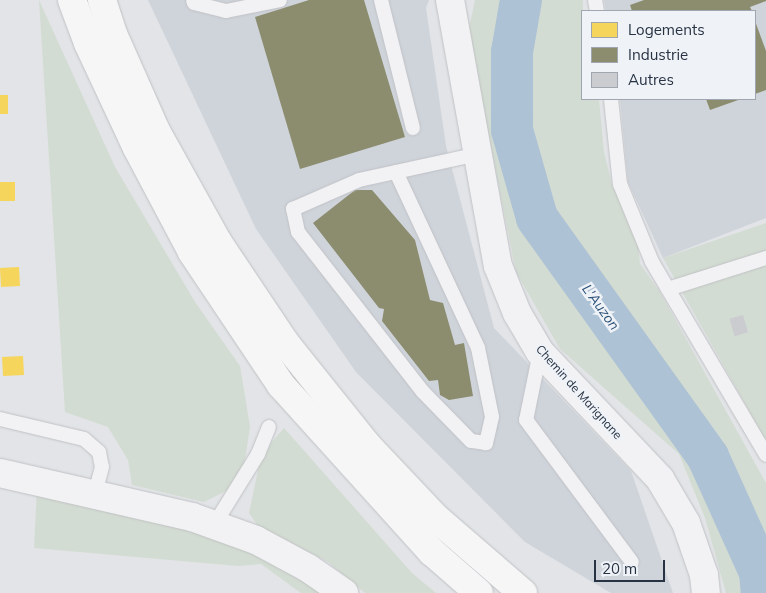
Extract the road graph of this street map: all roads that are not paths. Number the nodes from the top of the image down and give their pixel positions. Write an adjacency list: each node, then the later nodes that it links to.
1 (72, 0): 22 (main road)
2 (102, 0): 23 (main road)
3 (193, 0): 4 (lane)
4 (280, 0)
5 (381, 0): 8 (lane)
6 (450, 0): 9 (street, Chemin de Marignane)
7 (611, 100): 12 (lane)
8 (413, 128)
9 (478, 154): 10 (lane); 13 (street, Chemin de Marignane)
10 (396, 172): 10 (lane)
11 (766, 258): 12 (lane)
12 (668, 289): 16 (lane)
13 (540, 352): 20 (lane); 24 (street, Chemin de Marignane)
14 (0, 419): 18 (lane)
15 (269, 427): 19 (lane)
16 (766, 455)
17 (0, 473): 18 (street)
18 (96, 494): 19 (street)
19 (214, 525): 21 (street)
20 (632, 562)
21 (344, 593)
22 (479, 593)
23 (523, 593)
24 (706, 593)

